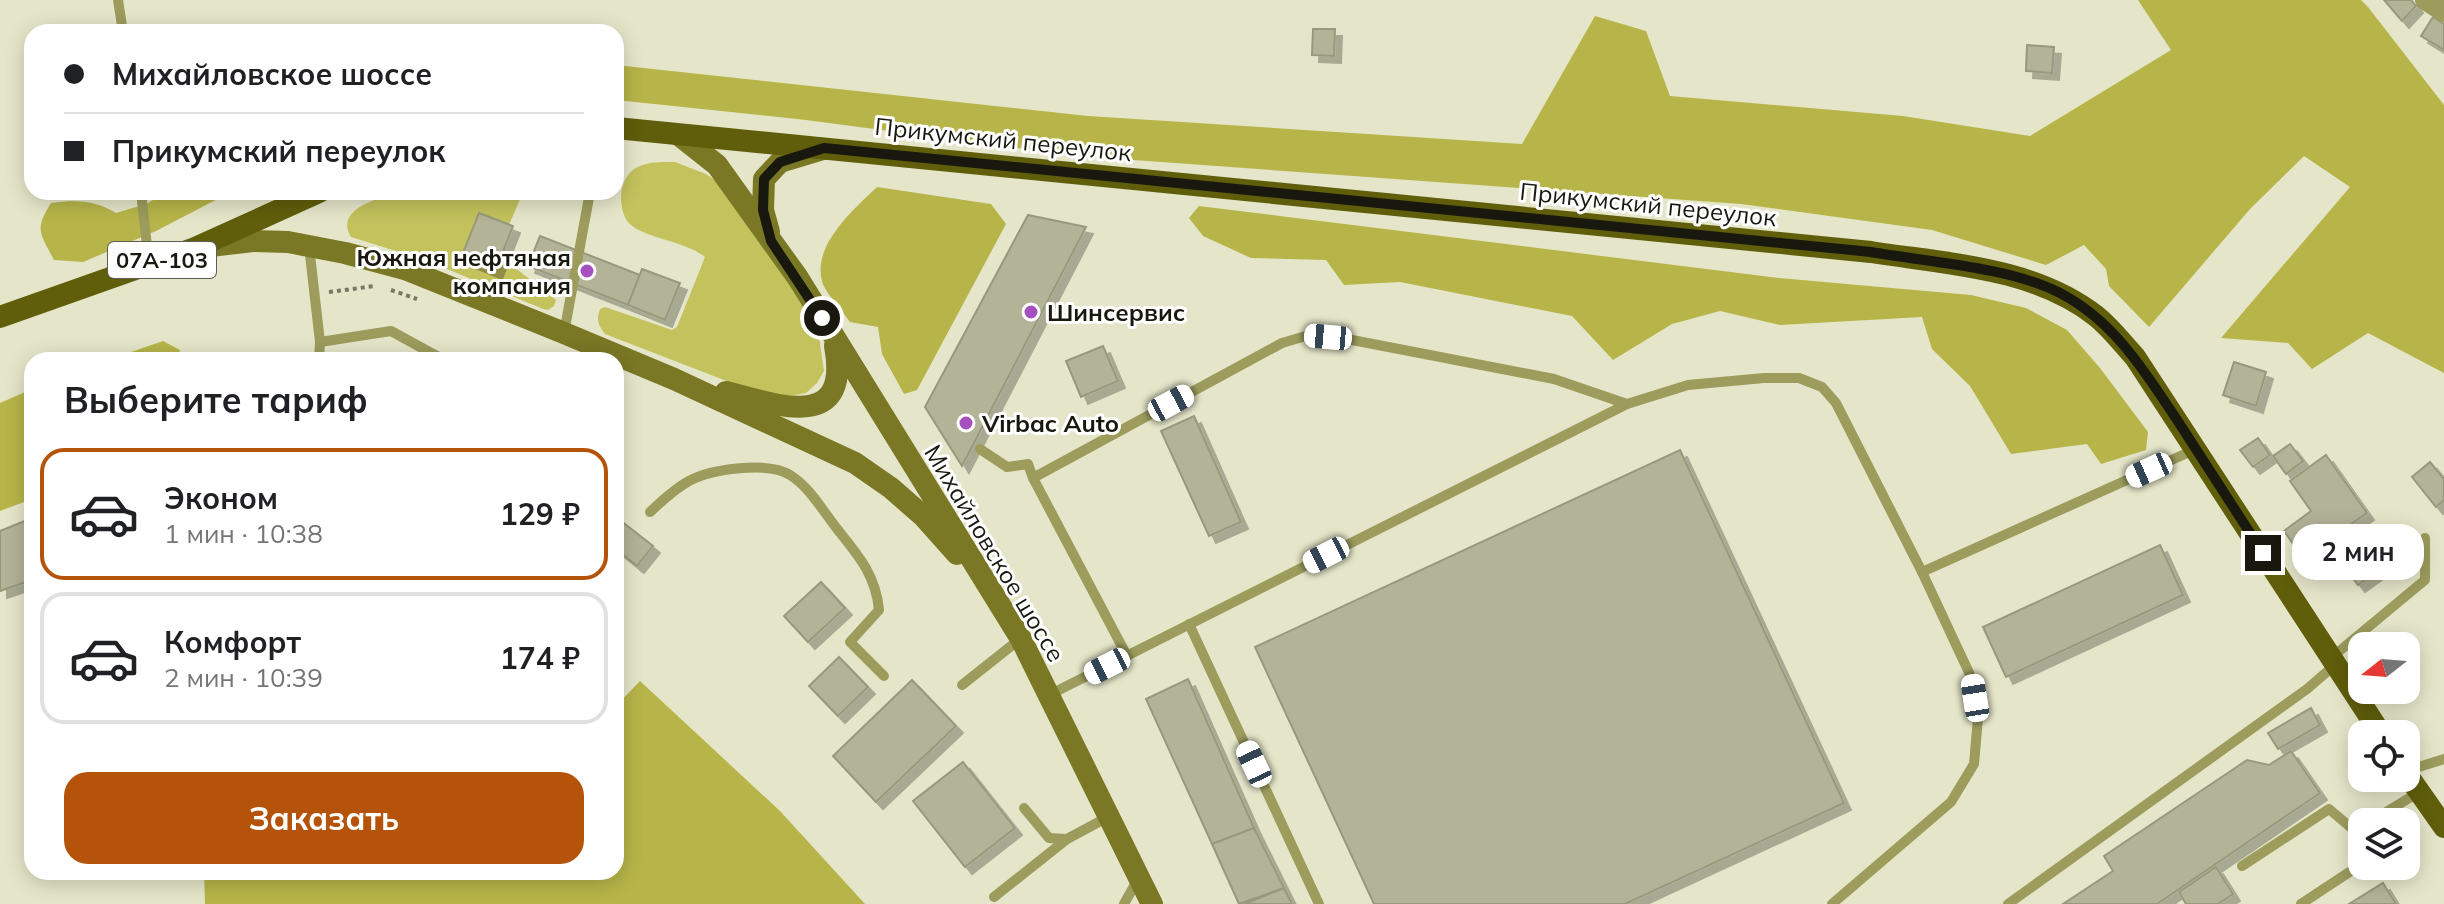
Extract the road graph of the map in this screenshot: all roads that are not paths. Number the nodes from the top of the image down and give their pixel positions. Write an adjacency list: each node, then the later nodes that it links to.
1 (118, 0): 4 (lane)
2 (2425, 0): 3 (street)
3 (2444, 12)
4 (122, 24)
5 (624, 129): 6 (main road, Прикумский переулок)
6 (679, 135): 7 (main road, Прикумский переулок); 11 (main road, Михайловское шоссе)
7 (824, 148): 11 (main road); 26 (main road, Прикумский переулок)
8 (142, 200): 14 (lane)
9 (301, 200): 13 (main road, 07А-103)
10 (589, 200): 16 (lane)
11 (771, 241): 17 (main road, Михайловское шоссе)
12 (309, 246): 13 (main road); 16 (main road); 18 (lane)
13 (195, 248): 14 (main road, 07А-103)
14 (149, 264): 15 (main road, 07А-103)
15 (0, 317)
16 (564, 333): 21 (main road)
17 (834, 337): 23 (main road); 31 (main road, Михайловское шоссе)
18 (320, 342): 19 (lane); 20 (lane)
19 (319, 352)
20 (429, 352)
21 (609, 352)
22 (624, 358): 23 (main road)
23 (674, 379): 31 (main road)
24 (1627, 404): 27 (lane); 30 (lane); 32 (lane)
25 (980, 449): 27 (lane)
26 (2196, 449): 30 (lane); 35 (main road, Прикумский переулок)
27 (1033, 478): 34 (lane)
28 (650, 512): 36 (lane)
29 (2425, 538): 35 (lane)
30 (1922, 572): 56 (lane)
31 (995, 597): 33 (main road, Михайловское шоссе)
32 (1189, 624): 34 (lane); 55 (lane)
33 (1021, 639): 37 (lane); 38 (main road, Михайловское шоссе)
34 (1127, 656): 38 (lane)
35 (2334, 661): 39 (main road, Прикумский переулок); 57 (lane)
36 (884, 676)
37 (962, 685)
38 (1049, 695): 45 (main road, Михайловское шоссе)
39 (2372, 720)
40 (2444, 759): 41 (lane)
41 (2420, 767)
42 (2419, 792): 44 (lane); 47 (main road)
43 (1024, 808): 48 (lane)
44 (2393, 808)
45 (1109, 816): 48 (lane); 51 (main road, Михайловское шоссе)
46 (2348, 822): 49 (lane)
47 (2444, 827)
48 (1067, 839): 52 (lane)
49 (2242, 866)
50 (2348, 873): 58 (lane)
51 (1139, 877): 53 (lane); 54 (main road, Михайловское шоссе)
52 (994, 897)
53 (1124, 904)
54 (1152, 904)
55 (1319, 904)
56 (1832, 904)
57 (2008, 904)
58 (2301, 904)

